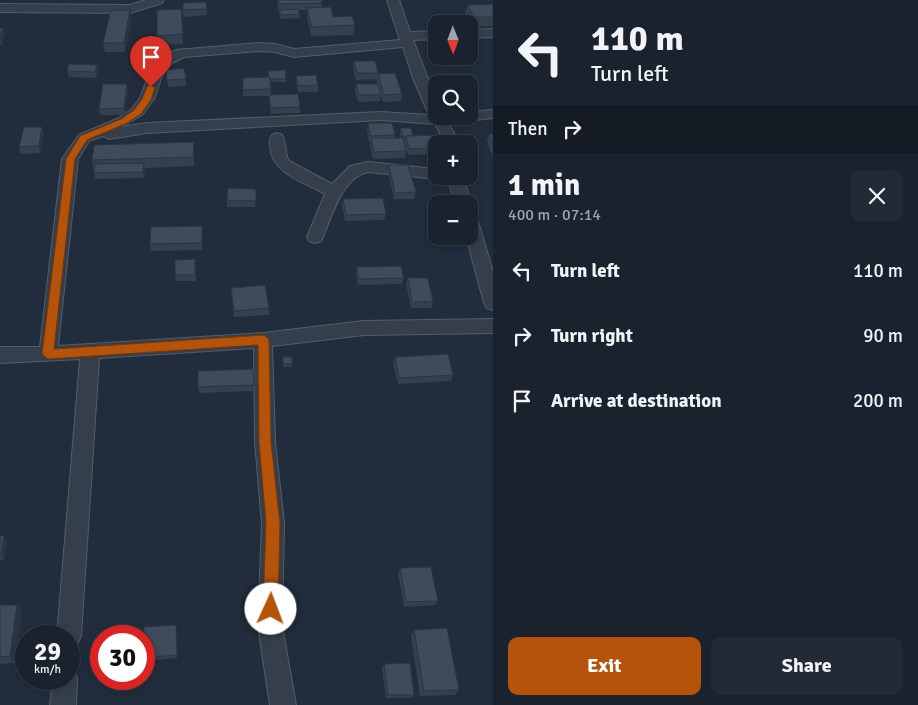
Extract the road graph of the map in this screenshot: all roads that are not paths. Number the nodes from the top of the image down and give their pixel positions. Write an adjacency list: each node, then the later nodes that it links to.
1 (158, 0): 3 (street)
2 (393, 0): 7 (street)
3 (0, 8)
4 (478, 34): 5 (street)
5 (493, 34)
6 (428, 36): 7 (street)
7 (407, 40): 8 (street); 12 (street)
8 (428, 95)
9 (493, 114): 10 (street)
10 (478, 115)
11 (428, 117): 12 (street)
12 (84, 138): 22 (street)
13 (277, 138): 15 (street)
14 (428, 173): 15 (street)
15 (334, 192): 16 (street)
16 (315, 237)
17 (477, 245): 18 (street)
18 (493, 303)
19 (493, 326): 20 (street)
20 (263, 340): 21 (street); 27 (street)
21 (90, 351): 22 (street); 24 (street)
22 (48, 354): 23 (street)
23 (0, 355)
24 (70, 625)
25 (64, 690): 26 (street)
26 (63, 705)
27 (283, 705)

